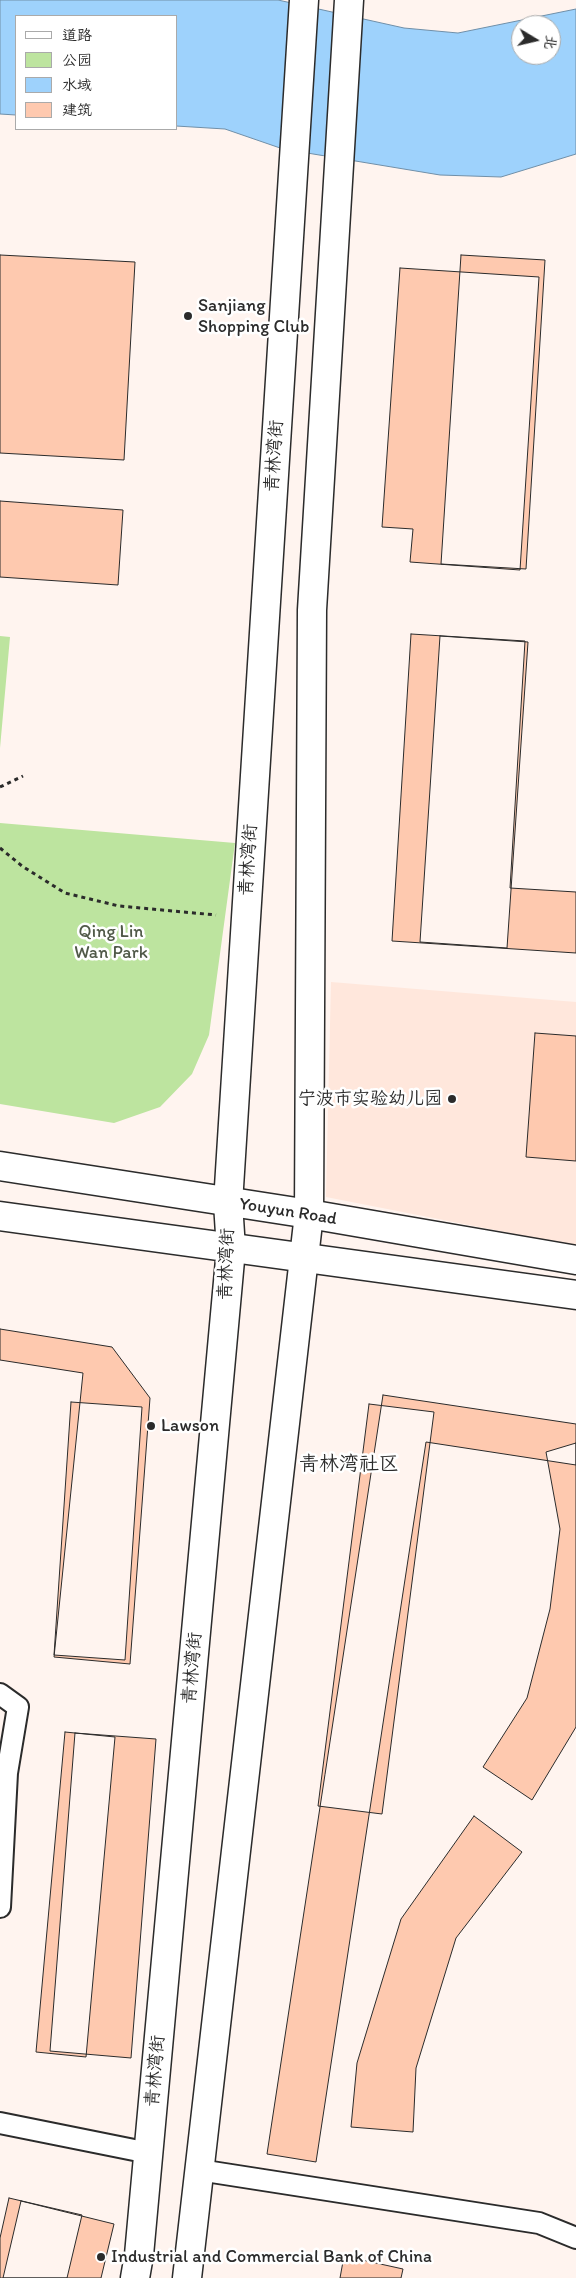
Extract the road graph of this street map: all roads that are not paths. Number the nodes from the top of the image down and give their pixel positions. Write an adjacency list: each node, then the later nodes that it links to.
1 (304, 3): 4 (street, 青林湾街)
2 (349, 7): 5 (street)
3 (0, 1166): 4 (street, Youyun Road)
4 (228, 1203): 5 (street, Youyun Road); 7 (street, 青林湾街)
5 (309, 1214): 8 (street); 9 (street, Youyun Road)
6 (0, 1216): 7 (street)
7 (231, 1249): 8 (street); 14 (street, 青林湾街)
8 (304, 1259): 10 (street); 15 (street)
9 (576, 1260)
10 (576, 1295)
11 (0, 1694): 12 (lane)
12 (0, 1907)
13 (0, 2123): 14 (lane)
14 (149, 2153): 17 (street, 青林湾街)
15 (199, 2170): 16 (lane); 18 (street)
16 (576, 2238)
17 (135, 2278)
18 (187, 2278)

